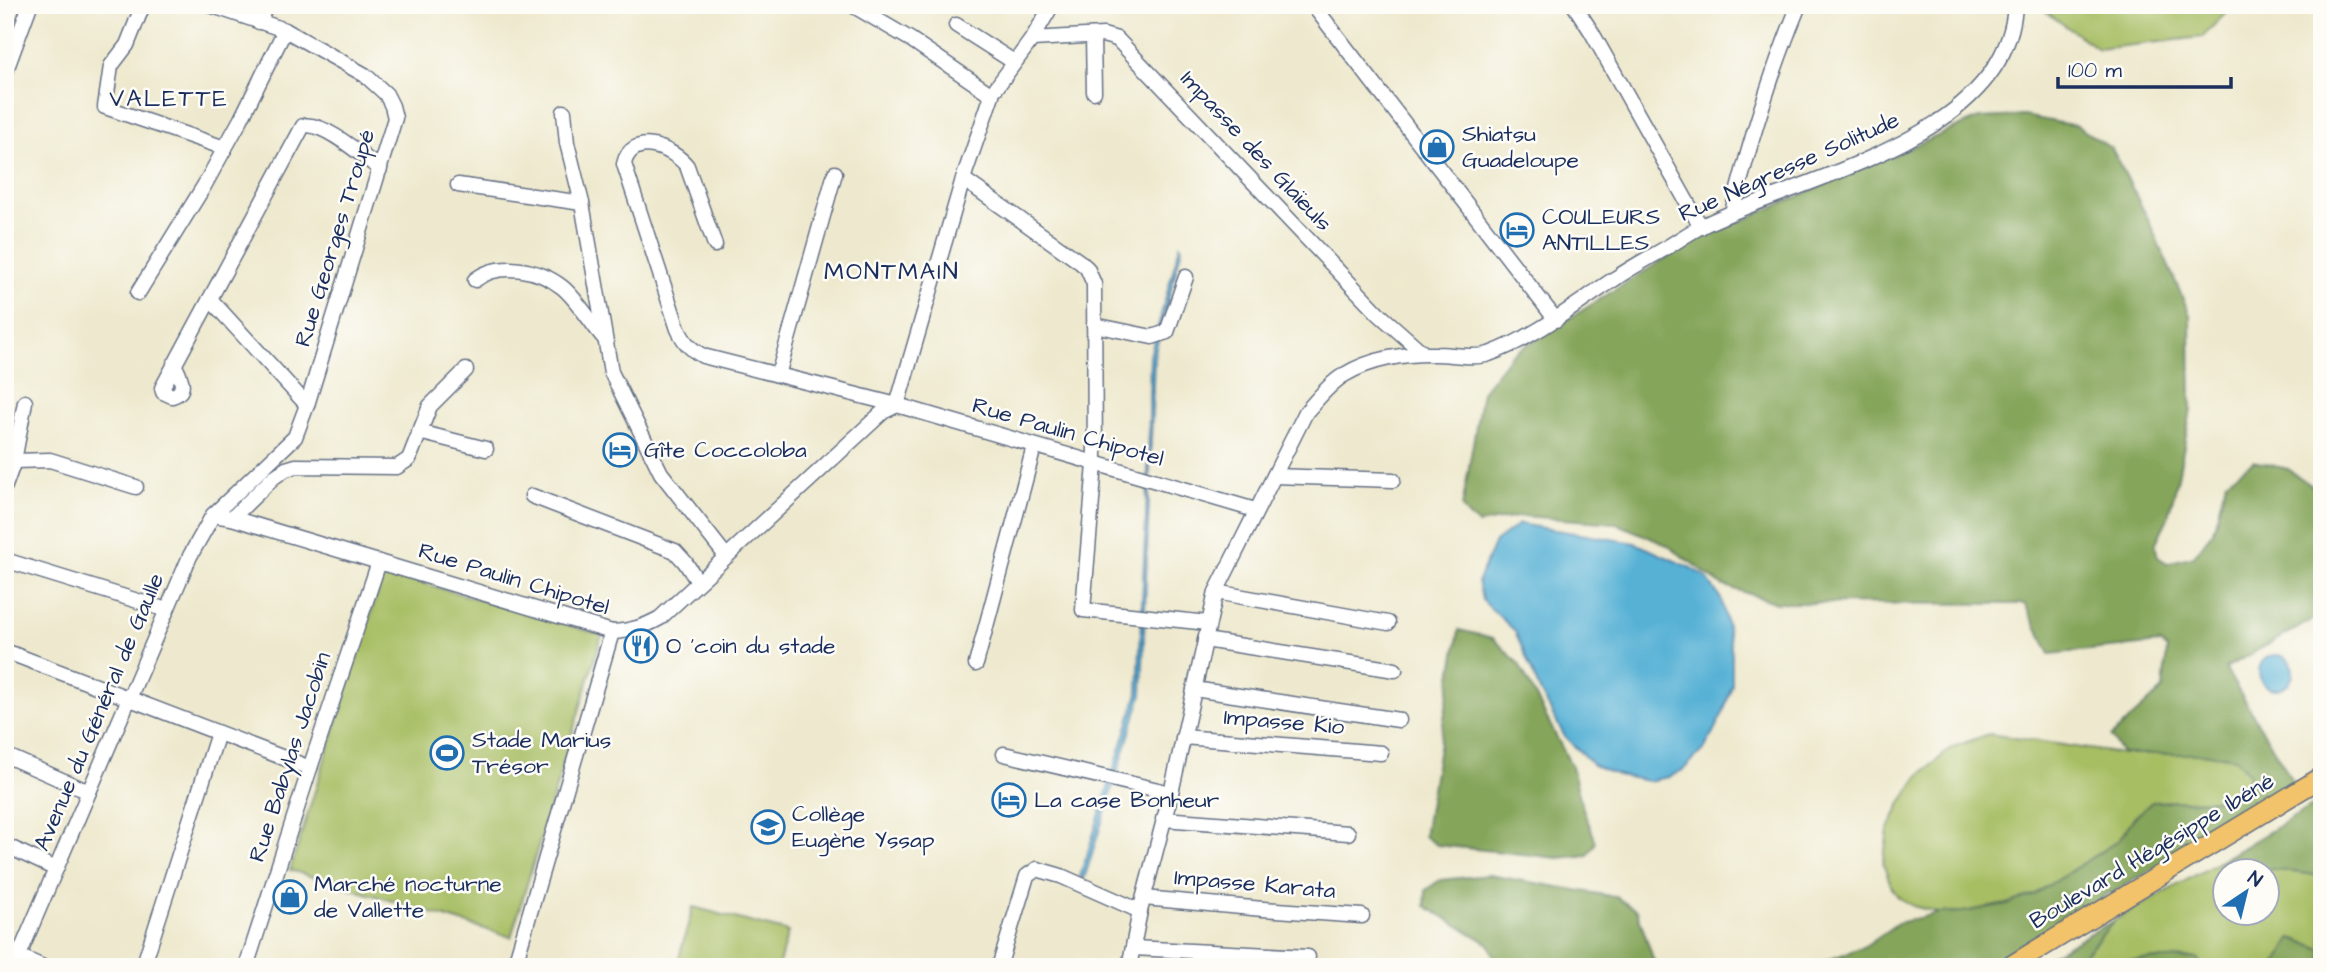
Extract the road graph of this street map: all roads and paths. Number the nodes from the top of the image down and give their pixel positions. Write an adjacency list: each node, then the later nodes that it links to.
1 (30, 5): 17 (street)
2 (143, 5): 21 (street)
3 (210, 5): 11 (street, Rue Georges Troupé)
4 (266, 5): 11 (street)
5 (852, 5): 24 (street)
6 (1052, 5): 15 (street)
7 (1313, 5): 34 (street)
8 (1574, 5): 28 (street)
9 (1799, 5): 27 (street)
10 (2015, 5): 27 (street, Rue Négresse Solitude)
11 (259, 22): 13 (street, Rue Georges Troupé)
12 (957, 25): 16 (street)
13 (285, 30): 21 (street); 22 (street, Rue Georges Troupé)
14 (1093, 36): 15 (street, Impasse des Glaïeuls); 19 (street); 37 (street, Impasse des Glaïeuls)
15 (1032, 39): 16 (street)
16 (1014, 62): 18 (street)
17 (5, 73)
18 (996, 88)
19 (1094, 92)
20 (564, 111): 26 (street)
21 (225, 148): 32 (street)
22 (380, 169): 33 (street); 42 (street, Rue Georges Troupé)
23 (835, 173): 40 (street)
24 (963, 179): 35 (street); 43 (street)
25 (458, 185): 26 (street)
26 (582, 203): 36 (street)
27 (1732, 212): 28 (street, Rue Négresse Solitude)
28 (1701, 226): 34 (street, Rue Négresse Solitude)
29 (715, 245): 40 (street)
30 (1186, 277): 35 (street)
31 (475, 280): 36 (street)
32 (138, 293)
33 (210, 299): 38 (street); 42 (street)
34 (1556, 320): 37 (street, Rue Négresse Solitude)
35 (1094, 325): 48 (street)
36 (604, 338): 57 (street)
37 (1423, 354): 49 (street, Rue Négresse Solitude)
38 (174, 364)
39 (466, 370): 44 (street)
40 (778, 375): 43 (street)
41 (25, 402): 47 (street)
42 (307, 405): 55 (street, Rue Georges Troupé)
43 (897, 405): 45 (street, Rue Paulin Chipotel); 57 (street, Rue Paulin Chipotel)
44 (419, 432): 46 (street); 56 (street)
45 (1034, 447): 48 (street, Rue Paulin Chipotel); 68 (street)
46 (486, 449)
47 (14, 461): 51 (street); 52 (street)
48 (1095, 464): 54 (street, Rue Paulin Chipotel); 63 (street)
49 (1274, 476): 50 (street); 54 (street, Rue Négresse Solitude)
50 (1392, 480)
51 (5, 486)
52 (136, 487)
53 (532, 496): 60 (street)
54 (1255, 510): 61 (street, Rue Négresse Solitude)
55 (213, 515): 56 (street, Rue Paulin Chipotel); 62 (street, Avenue du Général de Gaulle)
56 (232, 518): 59 (street, Rue Paulin Chipotel)
57 (726, 556): 60 (street, Rue Paulin Chipotel)
58 (5, 560): 62 (street)
59 (379, 562): 65 (street, Rue Paulin Chipotel); 78 (street, Rue Babylas Jacobin)
60 (698, 582): 65 (street, Rue Paulin Chipotel)
61 (1216, 592): 63 (street, Rue Négresse Solitude); 64 (street)
62 (166, 610): 71 (street, Avenue du Général de Gaulle)
63 (1208, 623): 66 (street, Rue Négresse Solitude)
64 (1388, 623)
65 (612, 632): 94 (street)
66 (1205, 640): 69 (street); 70 (street, Rue Négresse Solitude)
67 (5, 651): 71 (street)
68 (976, 664)
69 (1395, 670)
70 (1194, 690): 72 (street); 74 (street, Rue Négresse Solitude)
71 (128, 699): 73 (street); 80 (street, Avenue du Général de Gaulle)
72 (1399, 720)
73 (218, 733): 78 (street); 92 (street)
74 (1183, 737): 75 (street, Impasse Kio); 81 (street, Rue Négresse Solitude)
75 (1381, 753)
76 (1004, 754): 81 (street)
77 (5, 755): 80 (street)
78 (310, 768): 93 (street, Rue Babylas Jacobin)
79 (2322, 777): 97 (main road, Boulevard Hégésippe Ibéné)
80 (89, 792): 85 (street, Avenue du Général de Gaulle)
81 (1171, 793): 82 (street, Rue Négresse Solitude)
82 (1163, 819): 83 (street); 86 (street, Rue Négresse Solitude)
83 (1348, 832)
84 (5, 845): 85 (street)
85 (56, 869): 90 (street, Avenue du Général de Gaulle)
86 (1142, 904): 87 (street, Impasse Karata); 88 (street, Rue Négresse Solitude); 95 (street, Impasse Karata)
87 (1362, 916)
88 (1133, 948): 89 (street); 96 (street, Rue Négresse Solitude)
89 (1308, 957)
90 (13, 958): 91 (street)
91 (43, 967)
92 (143, 967)
93 (247, 967)
94 (514, 967)
95 (999, 967)
96 (1129, 967)
97 (2009, 967)

